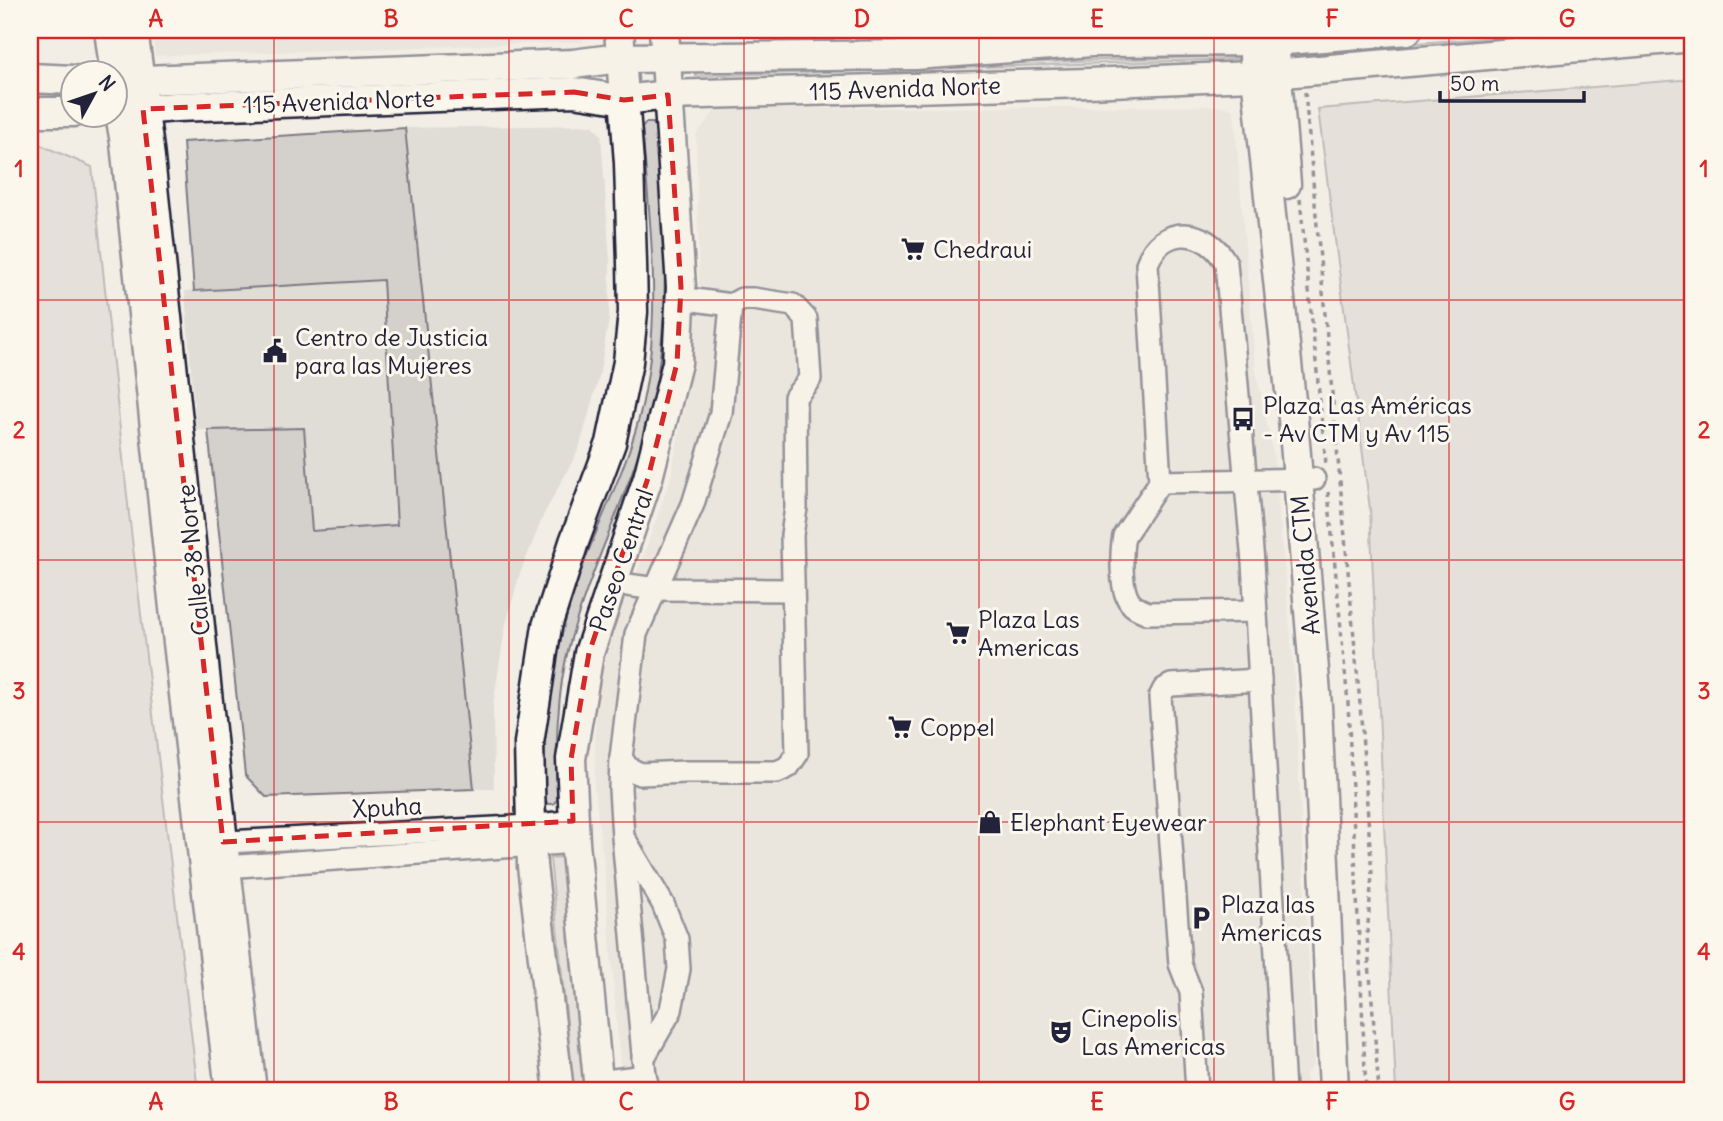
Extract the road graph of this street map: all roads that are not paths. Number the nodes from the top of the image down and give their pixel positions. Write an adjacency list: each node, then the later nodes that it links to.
1 (109, 30): 10 (main road, Calle 38 Norte)
2 (133, 30): 11 (main road, Calle 38 Norte)
3 (619, 30): 8 (main road, Paseo Central)
4 (664, 30): 9 (main road, Paseo Central)
5 (1407, 30): 6 (main road, 115 Avenida Norte)
6 (1263, 36): 9 (main road, 115 Avenida Norte); 12 (main road, Avenida CTM)
7 (1693, 37): 12 (main road, 115 Avenida Norte)
8 (621, 58): 9 (main road, 115 Avenida Norte); 14 (main road, 115 Avenida Norte); 17 (main road, Paseo Central)
9 (666, 59): 16 (main road, Paseo Central)
10 (116, 60)
11 (125, 60)
12 (1278, 73): 16 (main road, 115 Avenida Norte); 26 (main road, Avenida CTM)
13 (30, 78): 15 (main road)
14 (130, 78)
15 (60, 79)
16 (668, 95): 17 (main road, 115 Avenida Norte); 22 (main road, Paseo Central)
17 (624, 100): 18 (main road, 115 Avenida Norte); 34 (main road, Paseo Central)
18 (130, 111)
19 (30, 112): 20 (main road)
20 (60, 112)
21 (125, 130): 36 (main road, Calle 38 Norte)
22 (680, 298): 23 (street); 27 (main road, Paseo Central)
23 (731, 304): 28 (street); 29 (street)
24 (1245, 480): 25 (street); 25 (street); 26 (street); 30 (street)
25 (1160, 482): 30 (street)
26 (1317, 482): 44 (main road, Avenida CTM)
27 (613, 583): 28 (street); 33 (main road, Paseo Central)
28 (656, 589): 29 (street); 32 (street)
29 (793, 590): 32 (street)
30 (1256, 611): 31 (street)
31 (1260, 680): 42 (street); 43 (street)
32 (621, 758): 35 (street)
33 (574, 831): 34 (street, Xpuha); 38 (main road, Paseo Central)
34 (531, 835): 36 (street, Xpuha); 41 (main road, Paseo Central)
35 (623, 837): 37 (street); 37 (street)
36 (214, 855): 39 (main road, Calle 38 Norte); 40 (main road, Calle 38 Norte)
37 (645, 1075): 38 (street)
38 (598, 1087)
39 (230, 1091)
40 (252, 1091)
41 (559, 1091)
42 (1198, 1091)
43 (1284, 1091)
44 (1349, 1091)

